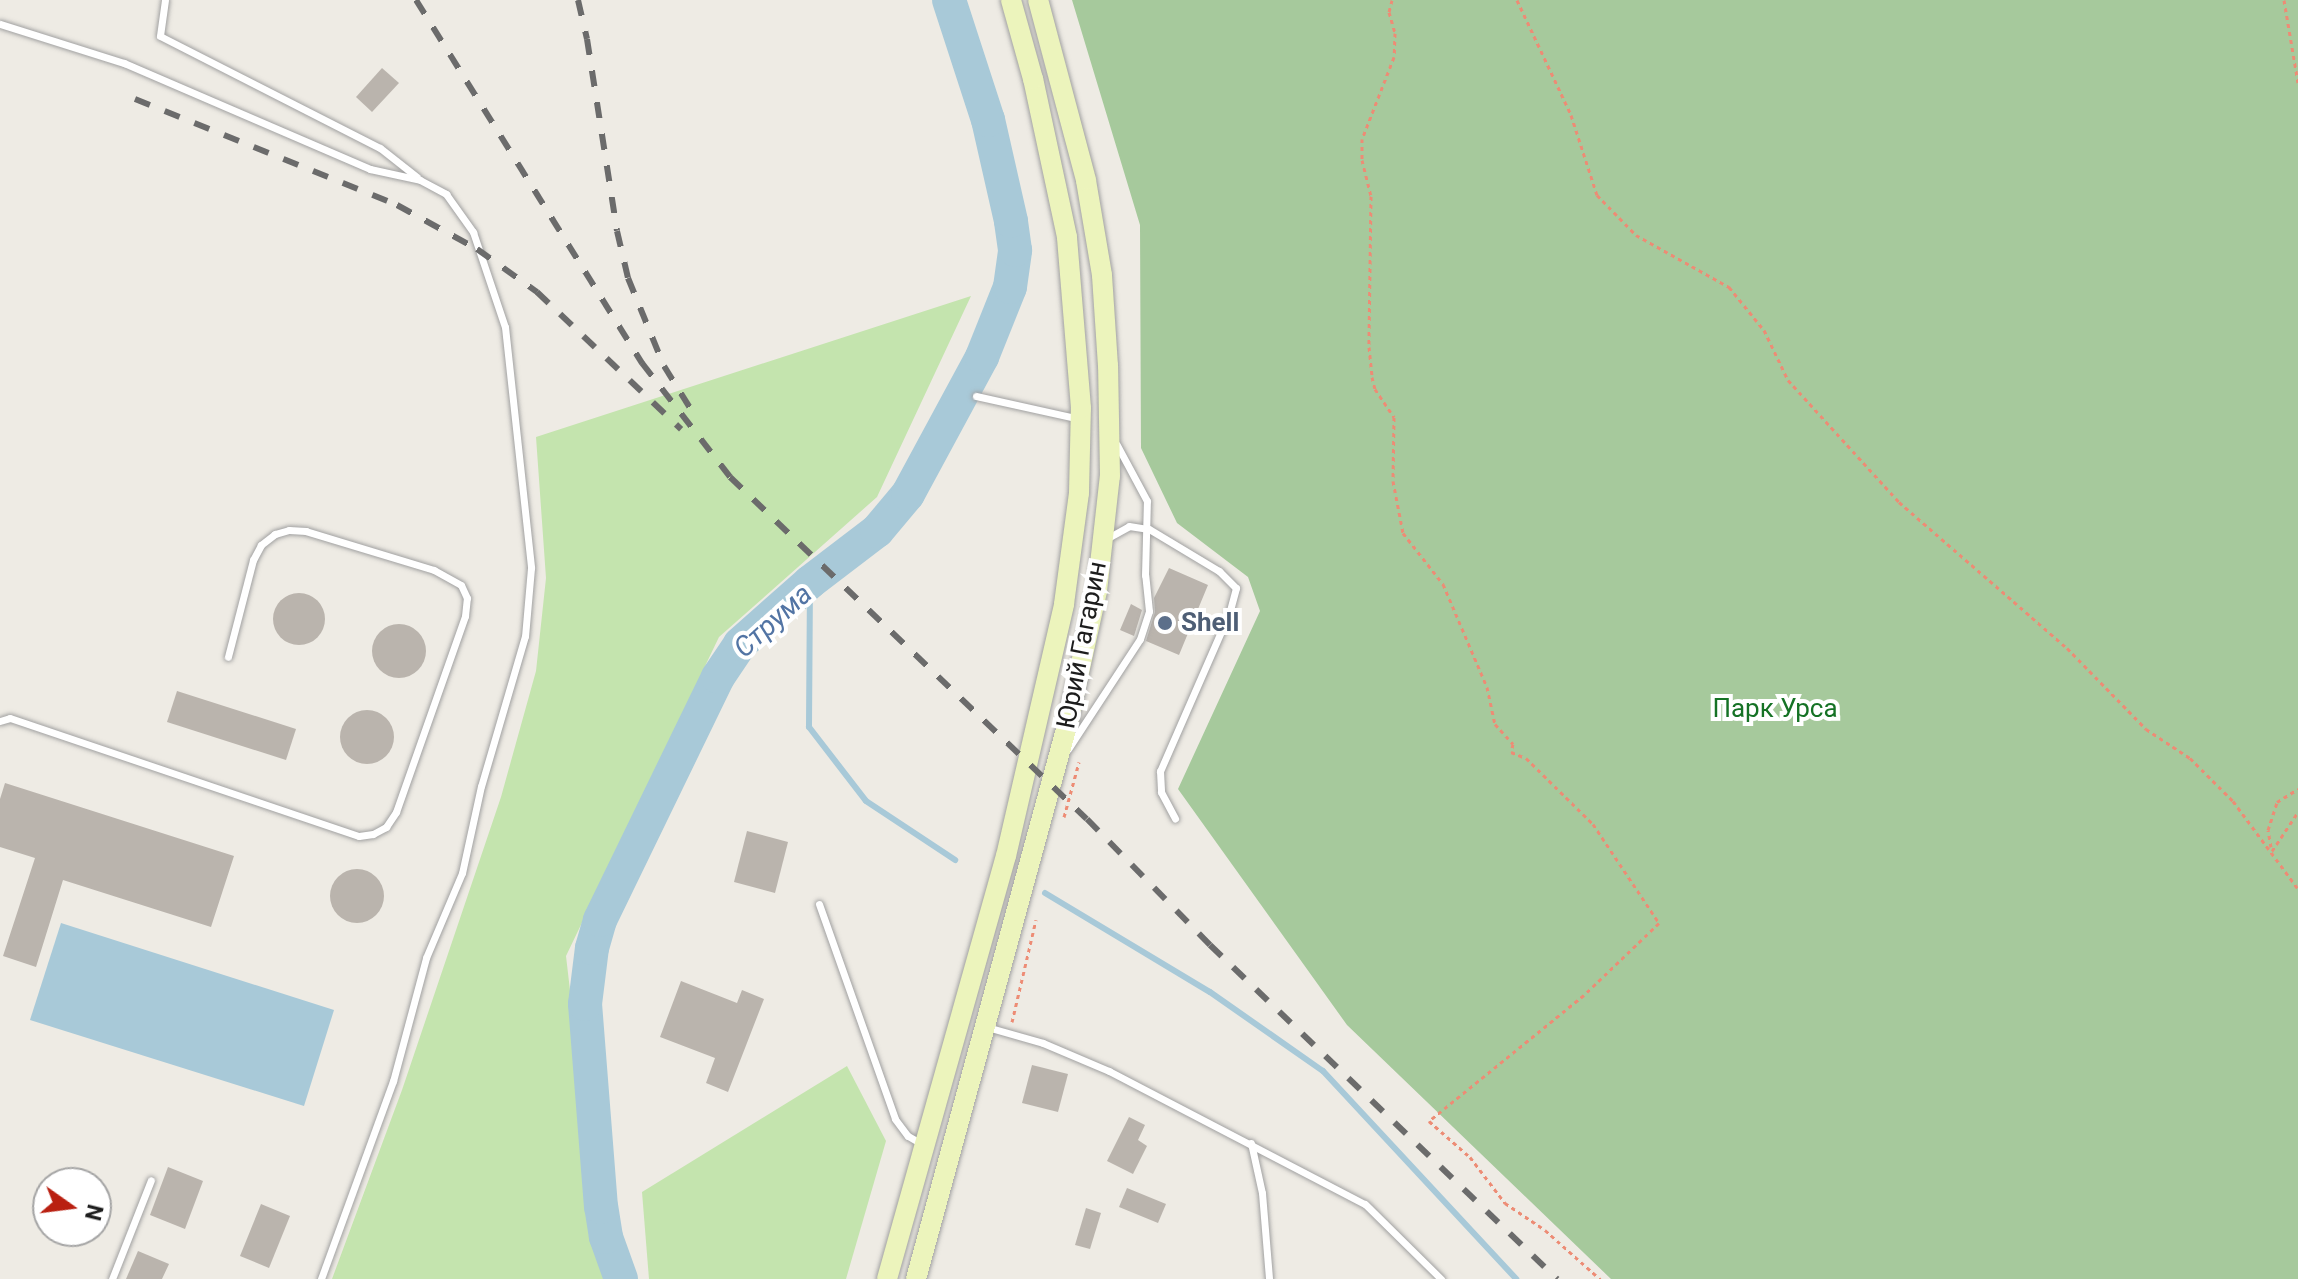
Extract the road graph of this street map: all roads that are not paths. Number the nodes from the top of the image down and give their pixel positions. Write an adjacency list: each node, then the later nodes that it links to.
1 (165, 0): 5 (lane)
2 (1011, 0): 7 (street, Юрий Гагарин)
3 (1038, 0): 8 (street, Юрий Гагарин)
4 (0, 24): 5 (lane)
5 (420, 180): 21 (lane)
6 (976, 396): 7 (lane)
7 (1081, 419): 18 (street, Юрий Гагарин)
8 (1109, 428): 9 (lane); 10 (street, Юрий Гагарин)
9 (1149, 529): 10 (lane); 13 (lane); 14 (lane)
10 (1103, 542): 13 (street, Юрий Гагарин)
11 (228, 657): 12 (lane)
12 (0, 721)
13 (1057, 764): 16 (street, Юрий Гагарин)
14 (1175, 818)
15 (819, 904): 18 (lane)
16 (986, 1027): 17 (lane); 23 (street, Юрий Гагарин)
17 (1251, 1143): 24 (lane); 25 (lane)
18 (924, 1146): 22 (street, Юрий Гагарин)
19 (151, 1180): 20 (lane)
20 (112, 1279)
21 (321, 1279)
22 (887, 1279)
23 (916, 1279)
24 (1269, 1279)
25 (1441, 1279)

